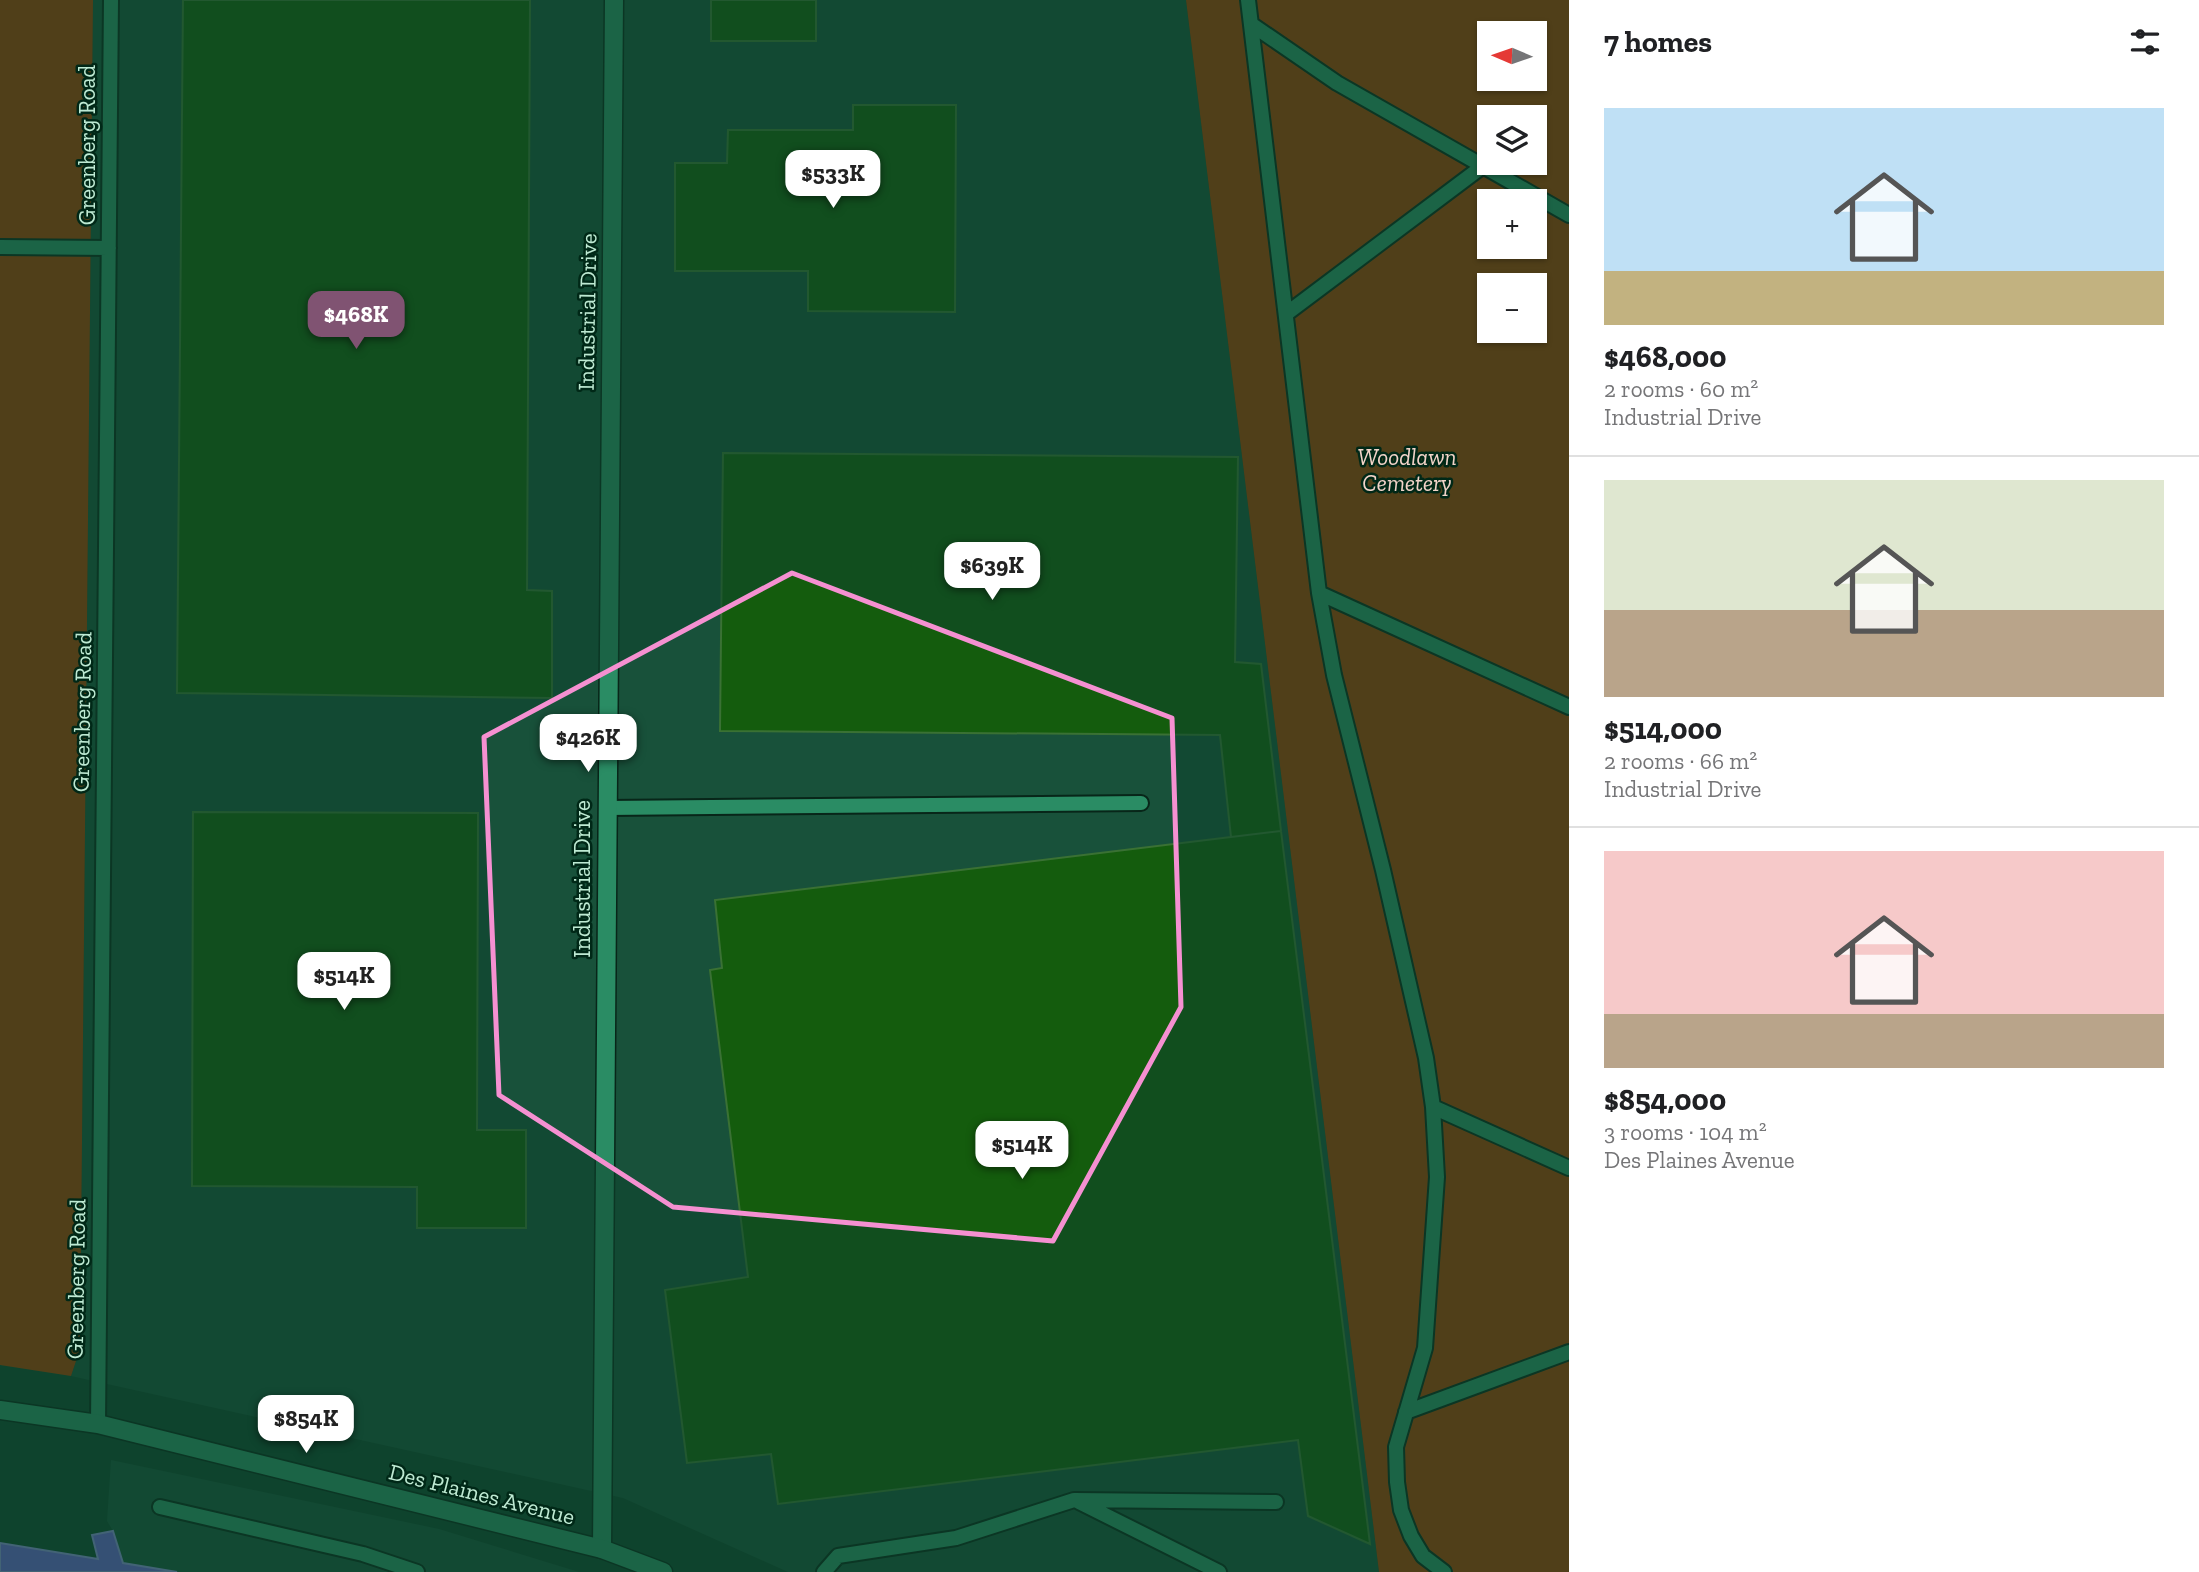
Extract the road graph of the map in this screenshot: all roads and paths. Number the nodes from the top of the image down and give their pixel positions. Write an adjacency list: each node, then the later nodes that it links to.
1 (111, 0): 10 (lane, Greenberg Road)
2 (614, 0): 15 (street, Industrial Drive)
3 (1248, 0): 4 (lane)
4 (1251, 24): 5 (lane); 11 (lane)
5 (1477, 163)
6 (1477, 171): 11 (lane)
7 (1499, 175): 8 (lane)
8 (1569, 215)
9 (0, 247): 10 (lane)
10 (109, 248): 21 (lane, Greenberg Road)
11 (1286, 314): 12 (lane)
12 (1319, 593): 13 (lane); 16 (lane)
13 (1569, 707)
14 (1141, 803): 15 (lane)
15 (607, 808): 25 (street, Industrial Drive)
16 (1433, 1107): 17 (lane); 20 (lane)
17 (1569, 1168)
18 (1569, 1352): 20 (lane)
19 (0, 1410): 21 (street, Des Plaines Avenue)
20 (1406, 1412): 30 (lane)
21 (98, 1424): 25 (street, Des Plaines Avenue)
22 (1074, 1500): 23 (lane); 28 (lane); 29 (lane)
23 (1276, 1502)
24 (160, 1507): 26 (lane)
25 (602, 1549): 27 (street, Des Plaines Avenue)
26 (417, 1572)
27 (663, 1572)
28 (824, 1572)
29 (1219, 1572)
30 (1444, 1572)

